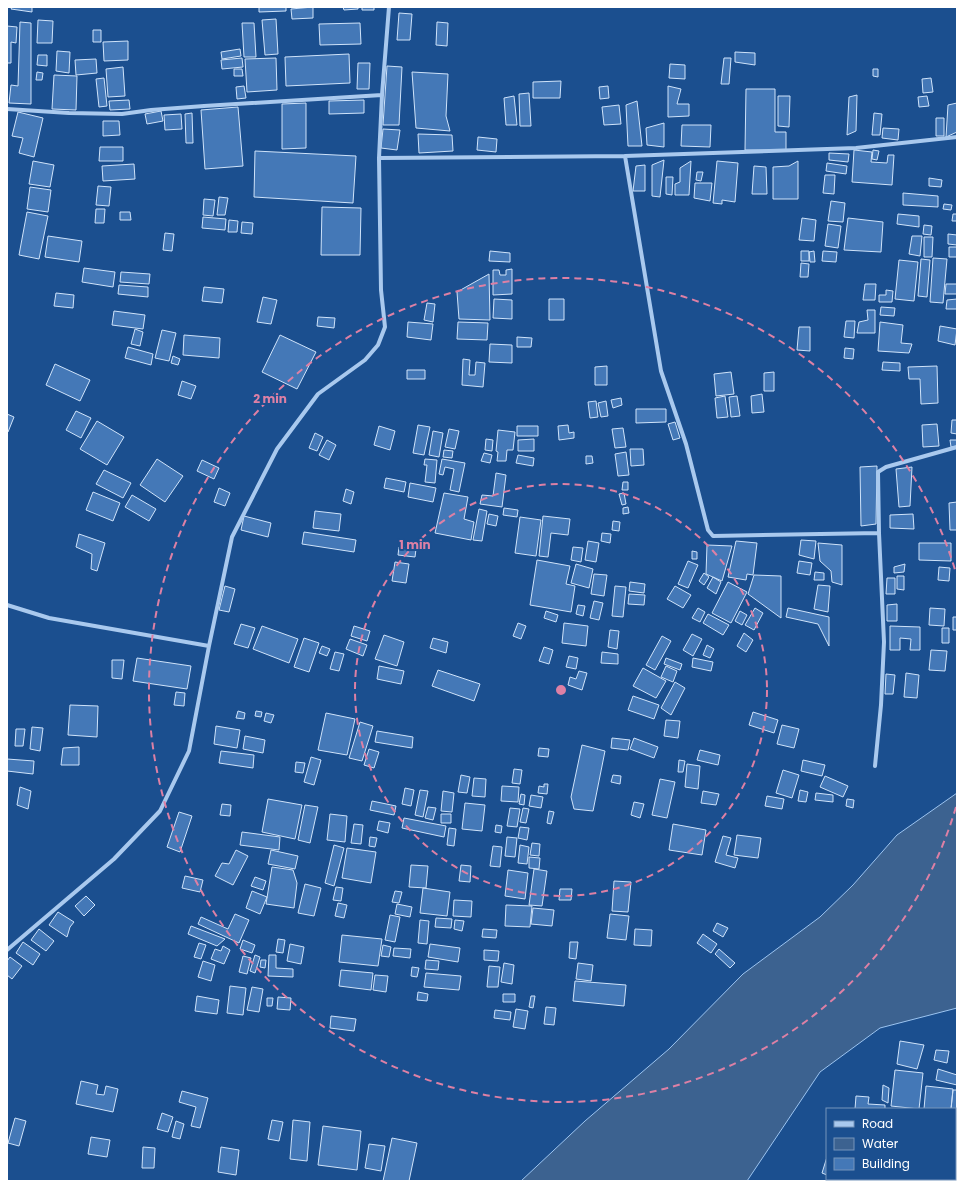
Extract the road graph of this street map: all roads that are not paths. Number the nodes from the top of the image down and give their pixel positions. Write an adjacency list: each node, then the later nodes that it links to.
1 (389, 7): 2 (street)
2 (382, 95): 3 (street); 6 (street)
3 (7, 109)
4 (957, 137): 5 (street)
5 (625, 156): 6 (street); 8 (street)
6 (379, 158): 10 (street)
7 (957, 448): 8 (street)
8 (879, 533): 11 (street)
9 (7, 605): 10 (street)
10 (209, 646): 12 (street)
11 (875, 766)
12 (7, 950)

